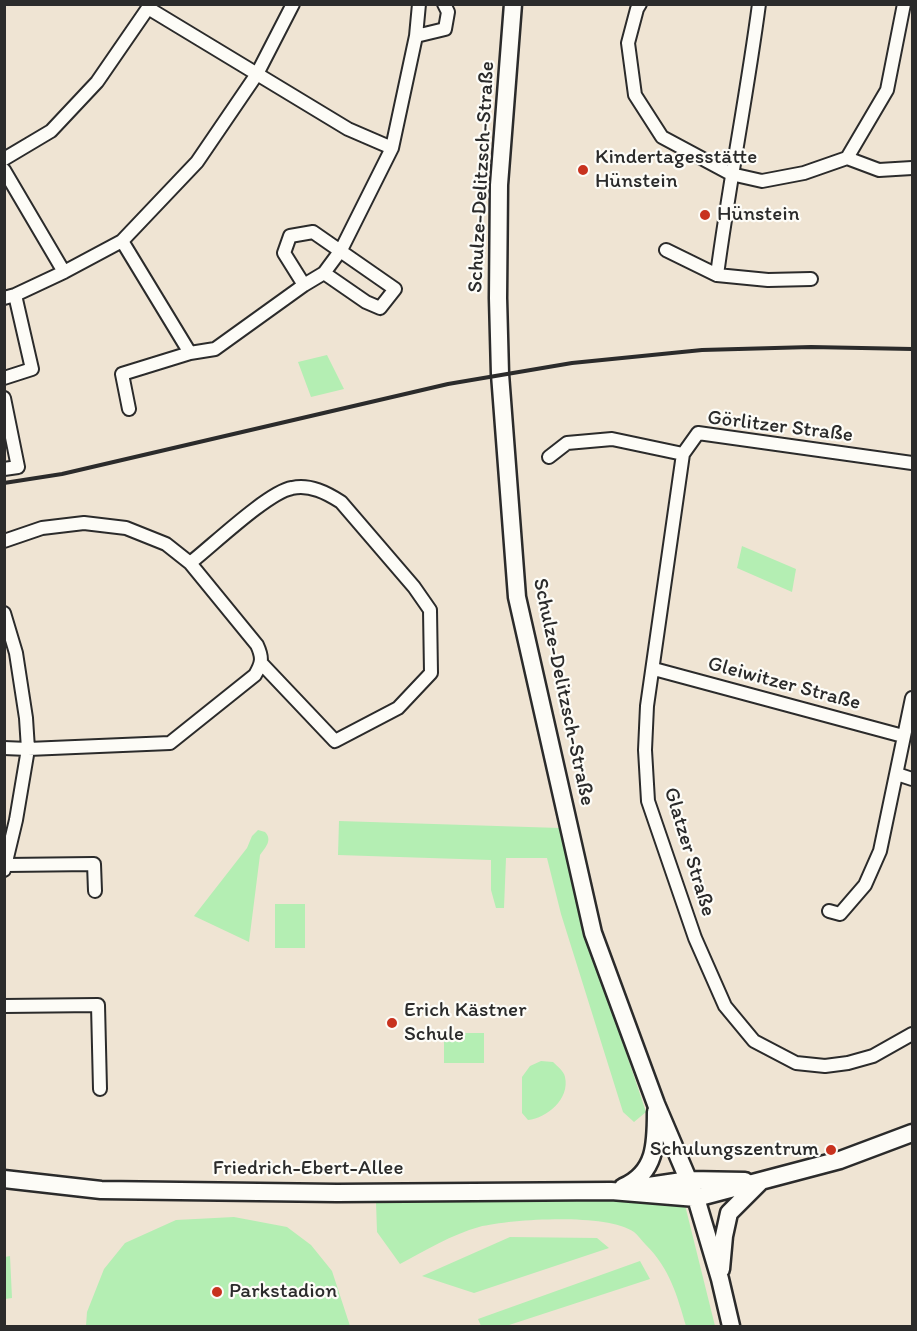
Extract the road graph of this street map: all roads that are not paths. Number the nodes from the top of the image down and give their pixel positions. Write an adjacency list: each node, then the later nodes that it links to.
1 (293, 4): 10 (street)
2 (419, 4): 9 (street)
3 (444, 4): 9 (street)
4 (513, 4): 52 (main road, Schulze-Delitzsch-Straße)
5 (640, 4): 16 (street)
6 (759, 4): 16 (street)
7 (904, 4): 12 (street)
8 (149, 6): 10 (street); 13 (street)
9 (416, 36): 11 (street)
10 (257, 74): 11 (street); 17 (street)
11 (392, 148): 18 (street)
12 (848, 158): 14 (street); 16 (street)
13 (4, 159)
14 (912, 168)
15 (4, 170): 20 (street)
16 (731, 174): 22 (street)
17 (122, 241): 20 (street); 26 (street)
18 (341, 250): 21 (street); 21 (street); 24 (street)
19 (666, 250): 22 (street)
20 (64, 272): 25 (street)
21 (324, 273): 24 (street)
22 (717, 275): 23 (street)
23 (811, 279)
24 (304, 285): 26 (street)
25 (10, 297): 27 (street)
26 (190, 353): 29 (street)
27 (4, 378)
28 (4, 398): 33 (street)
29 (129, 409)
30 (683, 454): 31 (street); 32 (street, Görlitzer Straße); 38 (street, Glatzer Straße)
31 (549, 457)
32 (912, 463)
33 (4, 469)
34 (4, 541): 35 (street)
35 (190, 563): 37 (street); 37 (street)
36 (4, 614): 42 (street)
37 (262, 664): 42 (street)
38 (654, 669): 40 (street, Gleiwitzer Straße); 50 (street, Glatzer Straße)
39 (912, 698): 40 (street)
40 (903, 736): 43 (street)
41 (4, 748): 42 (street)
42 (28, 749): 45 (street)
43 (897, 774): 44 (street); 48 (street)
44 (912, 779)
45 (10, 821): 46 (street)
46 (5, 867): 47 (street)
47 (95, 891)
48 (829, 911)
49 (4, 1006): 51 (street)
50 (912, 1034)
51 (100, 1089)
52 (656, 1104): 55 (main road, Schulze-Delitzsch-Straße); 57 (main road)
53 (912, 1133): 56 (main road)
54 (4, 1179): 57 (main road, Friedrich-Ebert-Allee)
55 (690, 1180): 56 (main road); 57 (main road); 58 (main road, Schulze-Delitzsch-Straße)
56 (761, 1181): 58 (main road); 59 (main road)
57 (611, 1191): 58 (main road)
58 (696, 1198): 59 (main road, Schulze-Delitzsch-Straße)
59 (720, 1279): 60 (main road, Schulze-Delitzsch-Straße)
60 (731, 1326)

